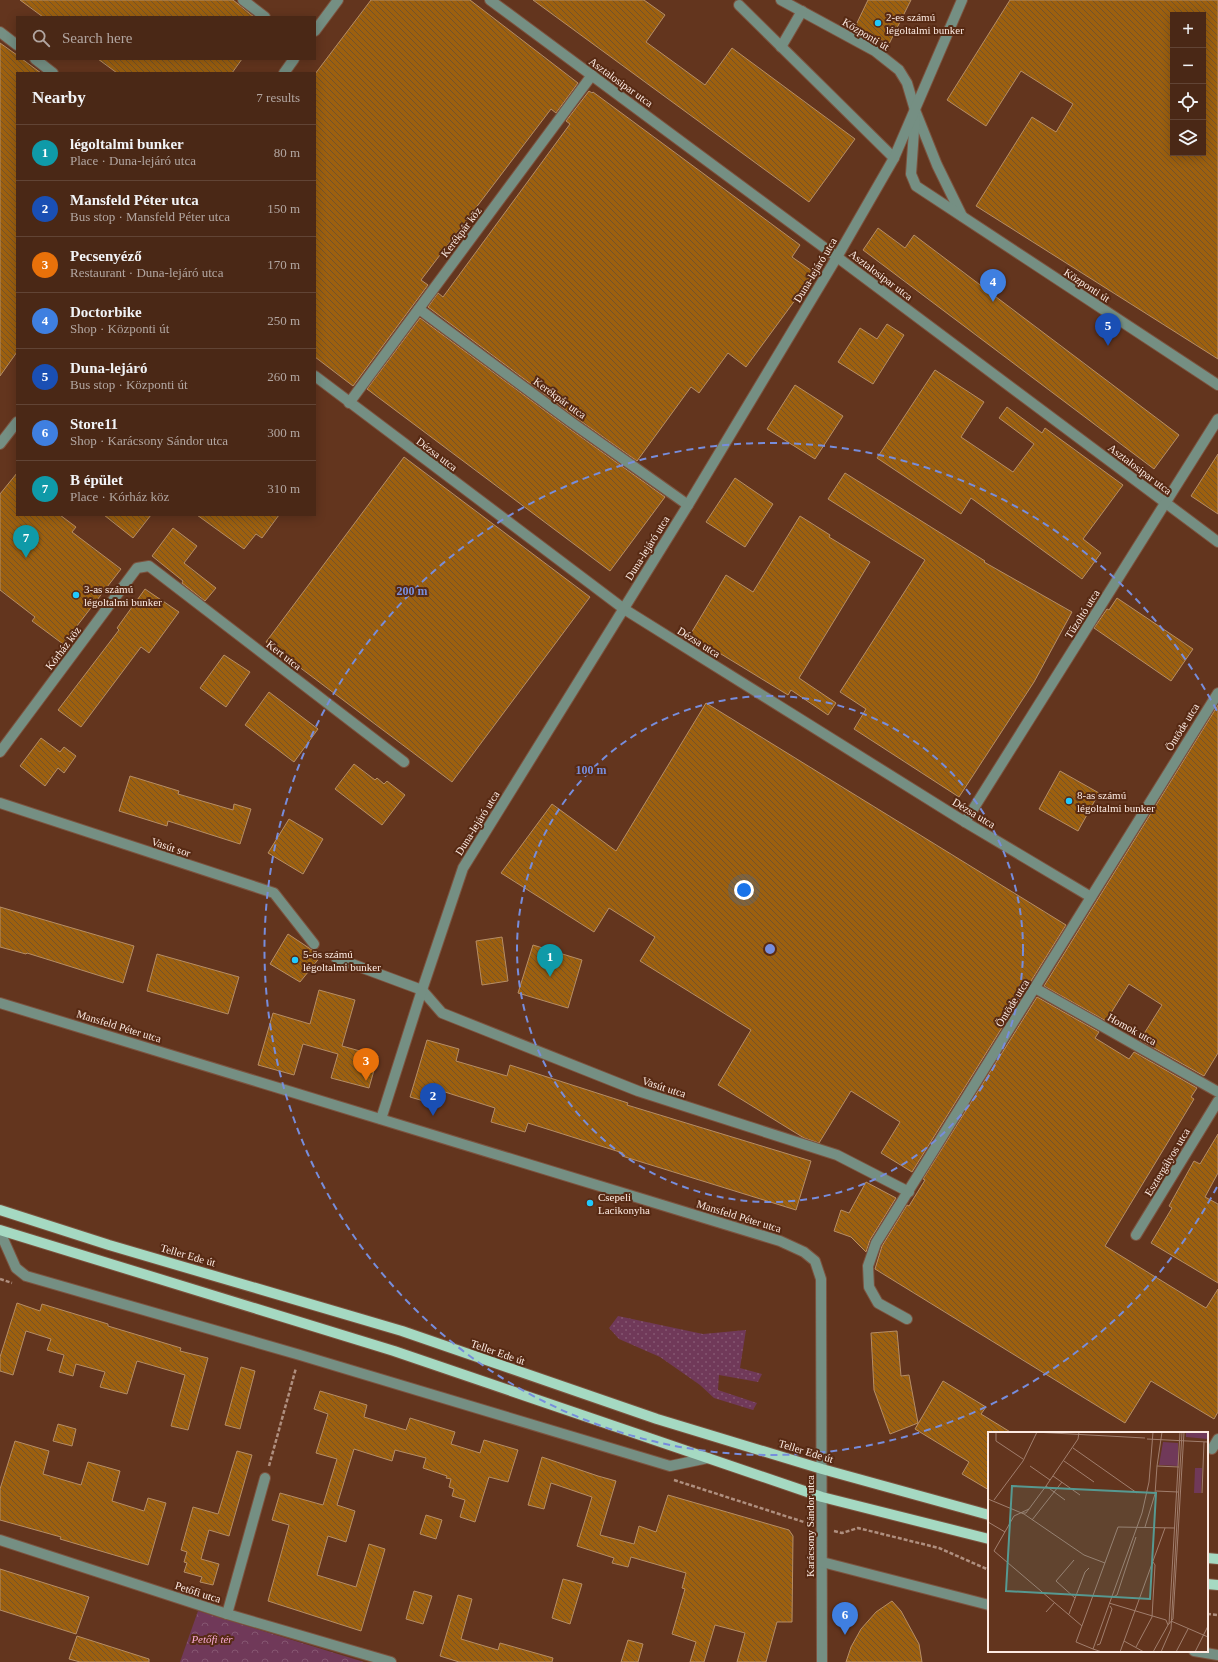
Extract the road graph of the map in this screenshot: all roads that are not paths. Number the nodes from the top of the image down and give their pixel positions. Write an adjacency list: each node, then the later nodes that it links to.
1 (243, 0): 8 (street)
2 (338, 0): 9 (street)
3 (490, 0): 17 (street, Asztalosipar utca)
4 (781, 0): 7 (street, Központi út)
5 (962, 0): 18 (street, Duna-lejáró utca)
6 (739, 5): 12 (street)
7 (802, 11): 12 (street); 18 (street, Központi út)
8 (264, 16)
9 (316, 30)
10 (0, 32): 11 (street)
11 (16, 44)
12 (781, 47): 19 (street)
13 (35, 60): 15 (street)
14 (293, 60): 16 (street)
15 (52, 72)
16 (285, 72)
17 (592, 75): 21 (street, Asztalosipar utca); 22 (street, Kerékpár köz)
18 (915, 110): 19 (street, Duna-lejáró utca); 20 (street, Központi út); 20 (street, Központi út)
19 (894, 158): 21 (street, Duna-lejáró utca)
20 (963, 218): 24 (street, Központi út)
21 (837, 257): 29 (street, Asztalosipar utca); 30 (street, Duna-lejáró utca)
22 (419, 309): 25 (street, Kerékpár köz); 30 (street, Kerékpár utca)
23 (316, 377): 25 (street, Dézsa utca)
24 (1218, 385)
25 (349, 402): 33 (street, Dézsa utca)
26 (1218, 419): 29 (street, Tűzoltó utca)
27 (16, 423): 28 (street)
28 (0, 444)
29 (1166, 503): 31 (street, Asztalosipar utca); 38 (street, Tűzoltó utca)
30 (688, 505): 33 (street, Duna-lejáró utca)
31 (1218, 542)
32 (150, 566): 35 (street, Kórház köz); 36 (street, Kert utca)
33 (624, 609): 38 (street, Dézsa utca); 43 (street, Duna-lejáró utca)
34 (1218, 693): 39 (street, Öntöde utca)
35 (0, 752)
36 (404, 762)
37 (0, 803): 40 (street, Vasút sor)
38 (965, 822): 39 (street, Dézsa utca)
39 (1091, 897): 42 (street, Öntöde utca)
40 (314, 944)
41 (336, 958): 43 (street)
42 (1035, 988): 45 (street, Homok utca); 48 (street, Öntöde utca)
43 (422, 990): 47 (street, Duna-lejáró utca); 48 (street, Vasút utca)
44 (0, 1003): 47 (street, Mansfeld Péter utca)
45 (1218, 1092)
46 (1218, 1101): 51 (street, Esztergályos utca)
47 (381, 1119): 52 (street, Mansfeld Péter utca)
48 (909, 1192): 53 (street, Öntöde utca)
49 (0, 1210): 57 (main road, Teller Ede út)
50 (0, 1231): 56 (main road); 56 (street)
51 (1136, 1235)
52 (804, 1252): 57 (street, Karácsony Sándor utca)
53 (907, 1319)
54 (1218, 1440): 55 (street)
55 (1212, 1449)
56 (708, 1458): 59 (main road)
57 (822, 1468): 59 (street, Karácsony Sándor utca); 60 (main road, Teller Ede út)
58 (265, 1478): 69 (street)
59 (822, 1497): 61 (main road); 65 (street, Karácsony Sándor utca)
60 (988, 1515)
61 (988, 1539)
62 (0, 1540): 69 (street, Petőfi utca)
63 (1208, 1558): 64 (main road)
64 (1218, 1559)
65 (822, 1562): 68 (street); 73 (street, Karácsony Sándor utca)
66 (1208, 1584): 67 (main road)
67 (1218, 1585)
68 (988, 1605)
69 (227, 1614): 72 (street, Petőfi utca)
70 (1200, 1652): 71 (street)
71 (1218, 1655)
72 (391, 1662)
73 (822, 1662)

